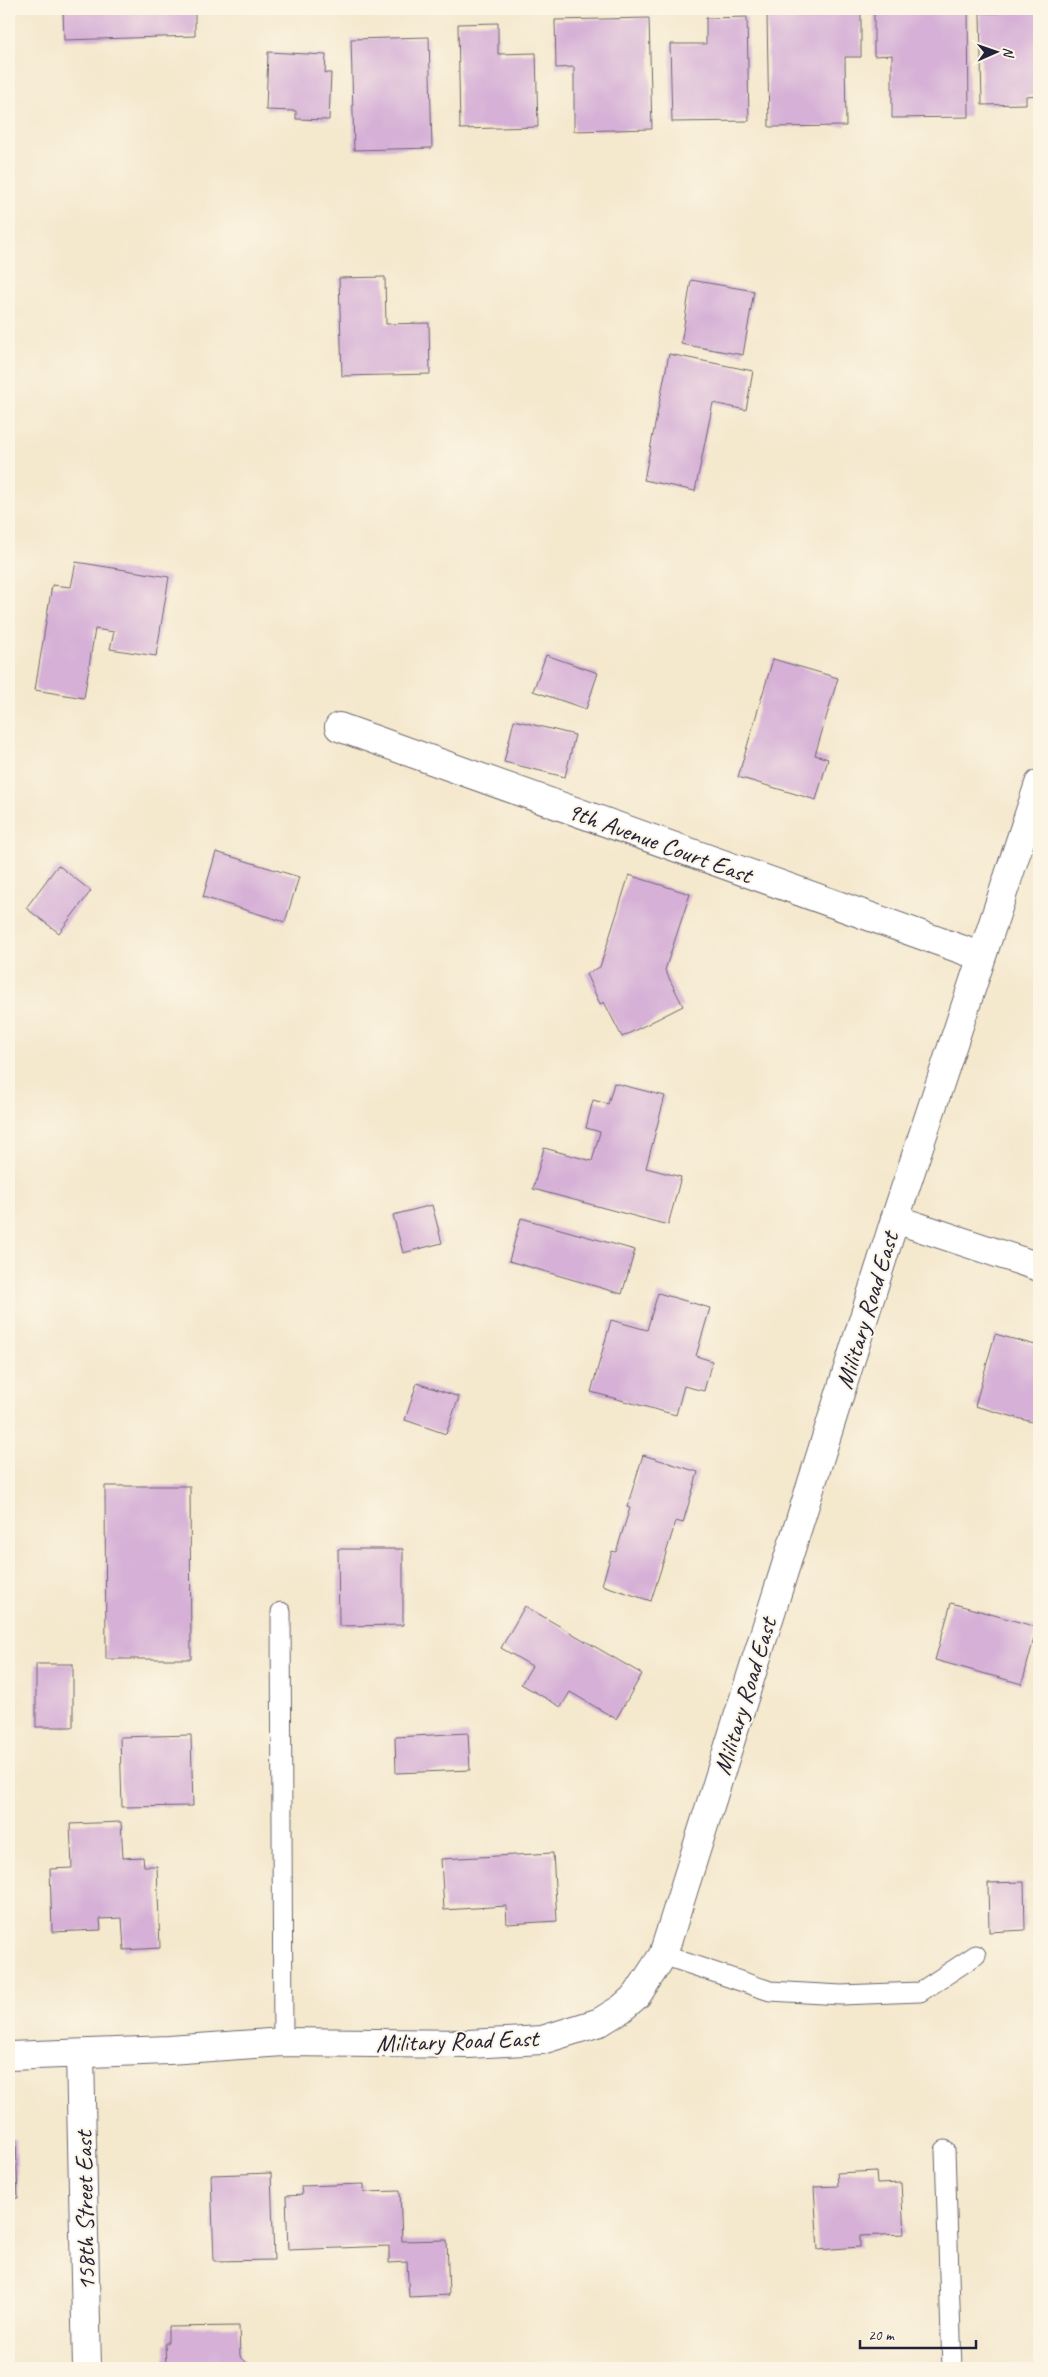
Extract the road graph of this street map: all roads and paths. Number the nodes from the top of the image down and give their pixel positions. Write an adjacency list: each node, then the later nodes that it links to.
1 (339, 727): 3 (street, 9th Avenue Court East)
2 (1039, 784): 3 (street, Military Road East)
3 (980, 956): 4 (street, Military Road East)
4 (895, 1219): 5 (street); 7 (street, Military Road East)
5 (1039, 1267)
6 (281, 1612): 9 (lane)
7 (663, 1954): 8 (lane); 9 (street, Military Road East)
8 (976, 1955)
9 (283, 2042): 10 (street, Military Road East)
10 (80, 2054): 11 (street, Military Road East); 13 (street, 158th Street East)
11 (9, 2056)
12 (945, 2150): 14 (lane)
13 (87, 2368)
14 (952, 2368)

